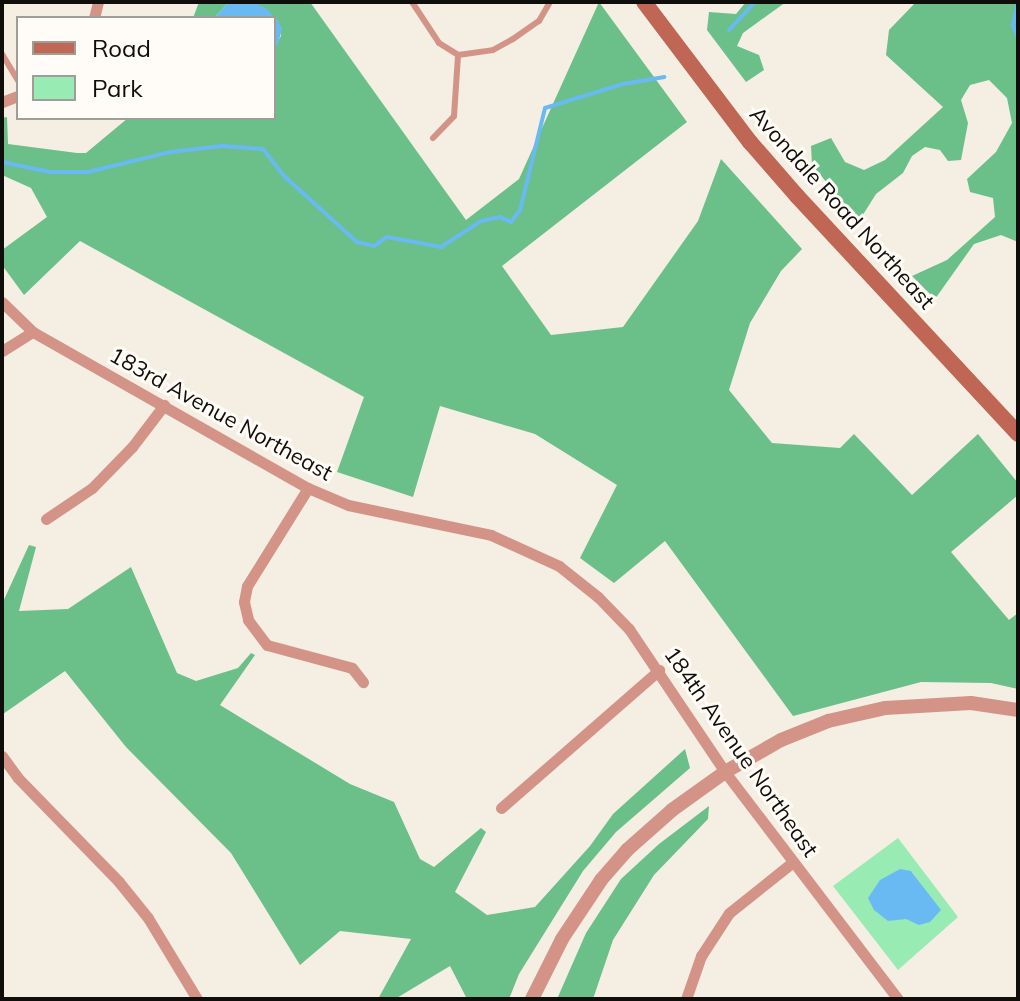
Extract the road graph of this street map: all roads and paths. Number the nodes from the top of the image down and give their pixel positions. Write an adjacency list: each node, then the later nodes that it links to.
1 (412, 2): 5 (lane)
2 (550, 2): 5 (lane)
3 (644, 2): 12 (main road, Avondale Road Northeast)
4 (2, 54): 6 (lane)
5 (458, 55): 7 (lane)
6 (16, 78)
7 (433, 138)
8 (2, 302): 9 (street, 183rd Avenue Northeast)
9 (33, 332): 10 (street); 11 (street, 183rd Avenue Northeast)
10 (2, 351)
11 (164, 405): 13 (street, 183rd Avenue Northeast); 14 (street)
12 (1015, 426)
13 (308, 488): 15 (street, 183rd Avenue Northeast); 17 (street)
14 (46, 519)
15 (530, 551): 16 (street, 184th Avenue Northeast)
16 (659, 670): 20 (street, 184th Avenue Northeast); 21 (street)
17 (363, 682)
18 (1018, 710): 20 (street)
19 (2, 756): 23 (street)
20 (725, 772): 22 (street, 184th Avenue Northeast); 24 (street)
21 (501, 808)
22 (793, 862): 25 (street); 26 (street, 184th Avenue Northeast)
23 (197, 999)
24 (532, 999)
25 (686, 999)
26 (898, 999)

